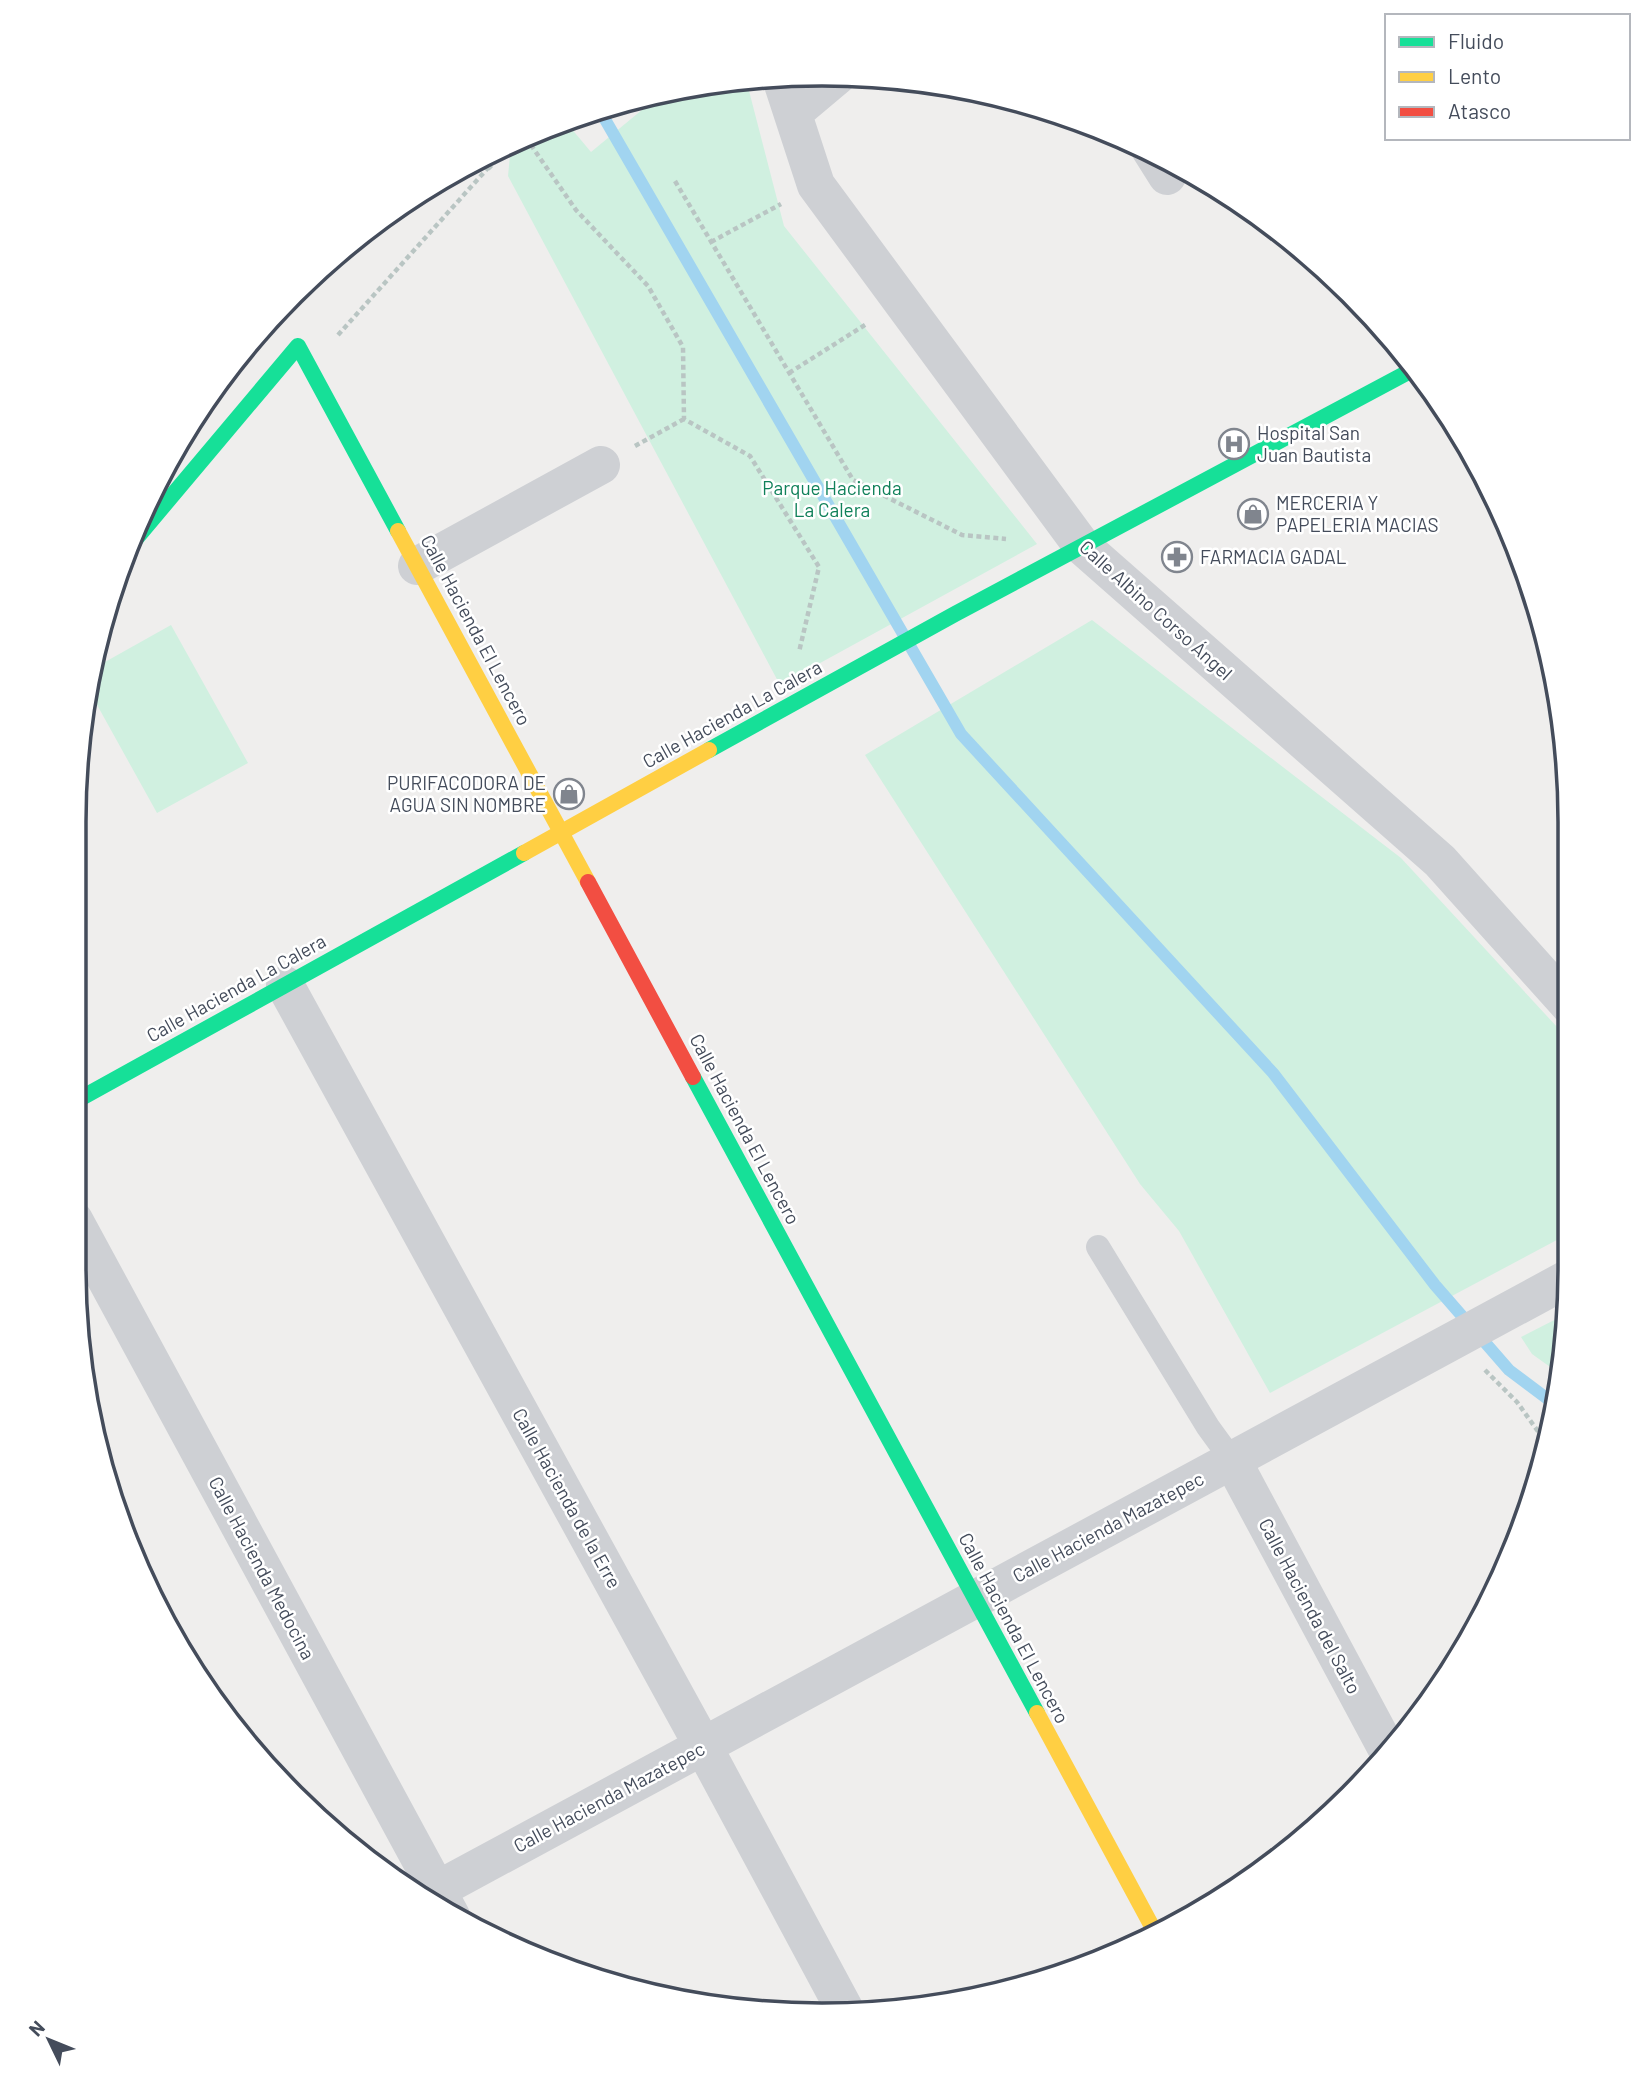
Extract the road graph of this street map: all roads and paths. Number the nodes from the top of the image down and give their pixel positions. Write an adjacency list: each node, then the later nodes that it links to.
1 (811, 86): 2 (street)
2 (787, 96): 7 (street, Calle Albino Corso Ángel)
3 (531, 146): 13 (path)
4 (492, 164): 5 (path)
5 (487, 169): 10 (path)
6 (675, 181): 8 (path)
7 (816, 185): 8 (path); 9 (street, Calle Albino Corso Ángel)
8 (711, 242): 11 (path)
9 (901, 302): 11 (path); 17 (street, Calle Albino Corso Ángel)
10 (310, 367): 15 (street, Calle Hacienda El Lencero); 18 (street, Calle Hacienda El Lencero)
11 (789, 373): 16 (path)
12 (1406, 373): 17 (street, Calle Hacienda La Calera)
13 (684, 419): 14 (path); 19 (path)
14 (601, 465): 18 (street)
15 (151, 521)
16 (1015, 540)
17 (1082, 546): 19 (street, Calle Hacienda La Calera); 22 (street, Calle Albino Corso Ángel)
18 (417, 566): 20 (street, Calle Hacienda El Lencero)
19 (785, 709): 20 (street, Calle Hacienda La Calera)
20 (561, 832): 21 (street, Calle Hacienda La Calera); 30 (street, Calle Hacienda El Lencero)
21 (285, 985): 23 (street, Calle Hacienda La Calera); 32 (street, Calle Hacienda de la Erre)
22 (1558, 993)
23 (86, 1095)
24 (86, 1243): 33 (street, Calle Hacienda Medocina)
25 (1098, 1247): 29 (lane)
26 (1558, 1284): 27 (street, Calle Hacienda Mazatepec)
27 (1455, 1339): 28 (path); 29 (street, Calle Hacienda Mazatepec)
28 (1539, 1433)
29 (1232, 1460): 30 (street, Calle Hacienda Mazatepec); 31 (street, Calle Hacienda del Salto)
30 (975, 1599): 32 (street, Calle Hacienda Mazatepec); 35 (street, Calle Hacienda El Lencero)
31 (1384, 1743)
32 (703, 1746): 34 (street, Calle Hacienda Mazatepec); 36 (street, Calle Hacienda de la Erre)
33 (432, 1891)
34 (443, 1898)
35 (1151, 1925)
36 (841, 2003)

